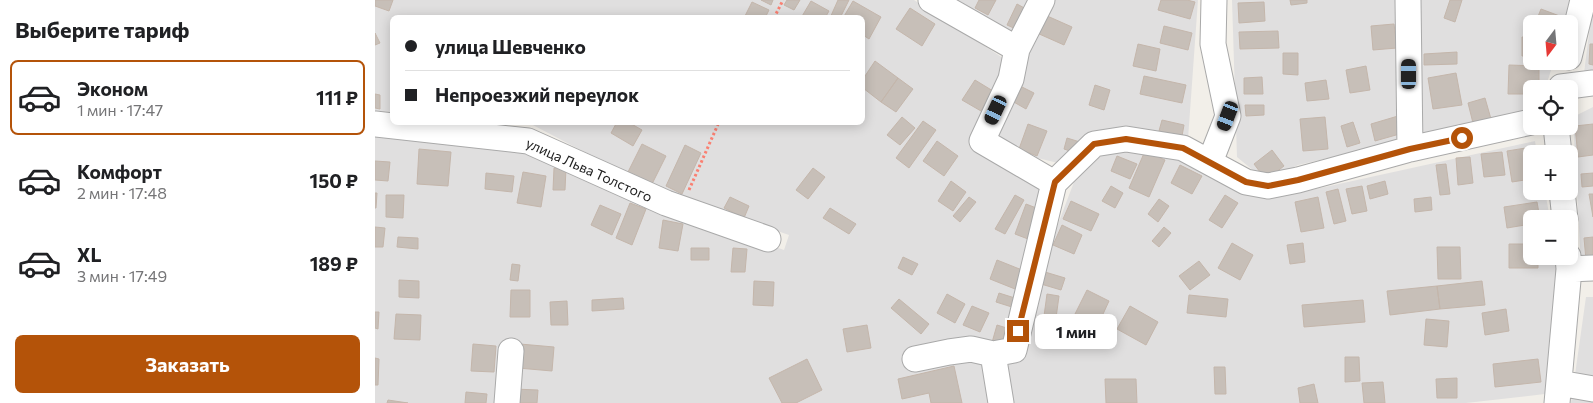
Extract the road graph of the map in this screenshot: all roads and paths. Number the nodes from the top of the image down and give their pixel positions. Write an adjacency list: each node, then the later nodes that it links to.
1 (783, 0): 7 (path)
2 (931, 0): 9 (street)
3 (1043, 0): 9 (street)
4 (1214, 0): 16 (street)
5 (1409, 0): 15 (street)
6 (1583, 0): 8 (street)
7 (775, 15)
8 (1578, 20)
9 (1017, 49): 17 (street)
10 (1593, 83): 11 (street)
11 (1578, 85)
12 (375, 124): 18 (street, улица Льва Толстого)
13 (1523, 124): 15 (street)
14 (718, 125): 18 (path)
15 (1410, 149): 16 (street)
16 (1210, 162): 17 (street)
17 (1055, 182): 22 (street)
18 (681, 208): 19 (street, улица Льва Толстого)
19 (768, 239)
20 (1577, 265): 25 (street)
21 (511, 351): 26 (street)
22 (993, 354): 23 (street); 27 (street)
23 (915, 359)
24 (1593, 389): 25 (street)
25 (1556, 398)
26 (507, 403)
27 (1001, 403)

